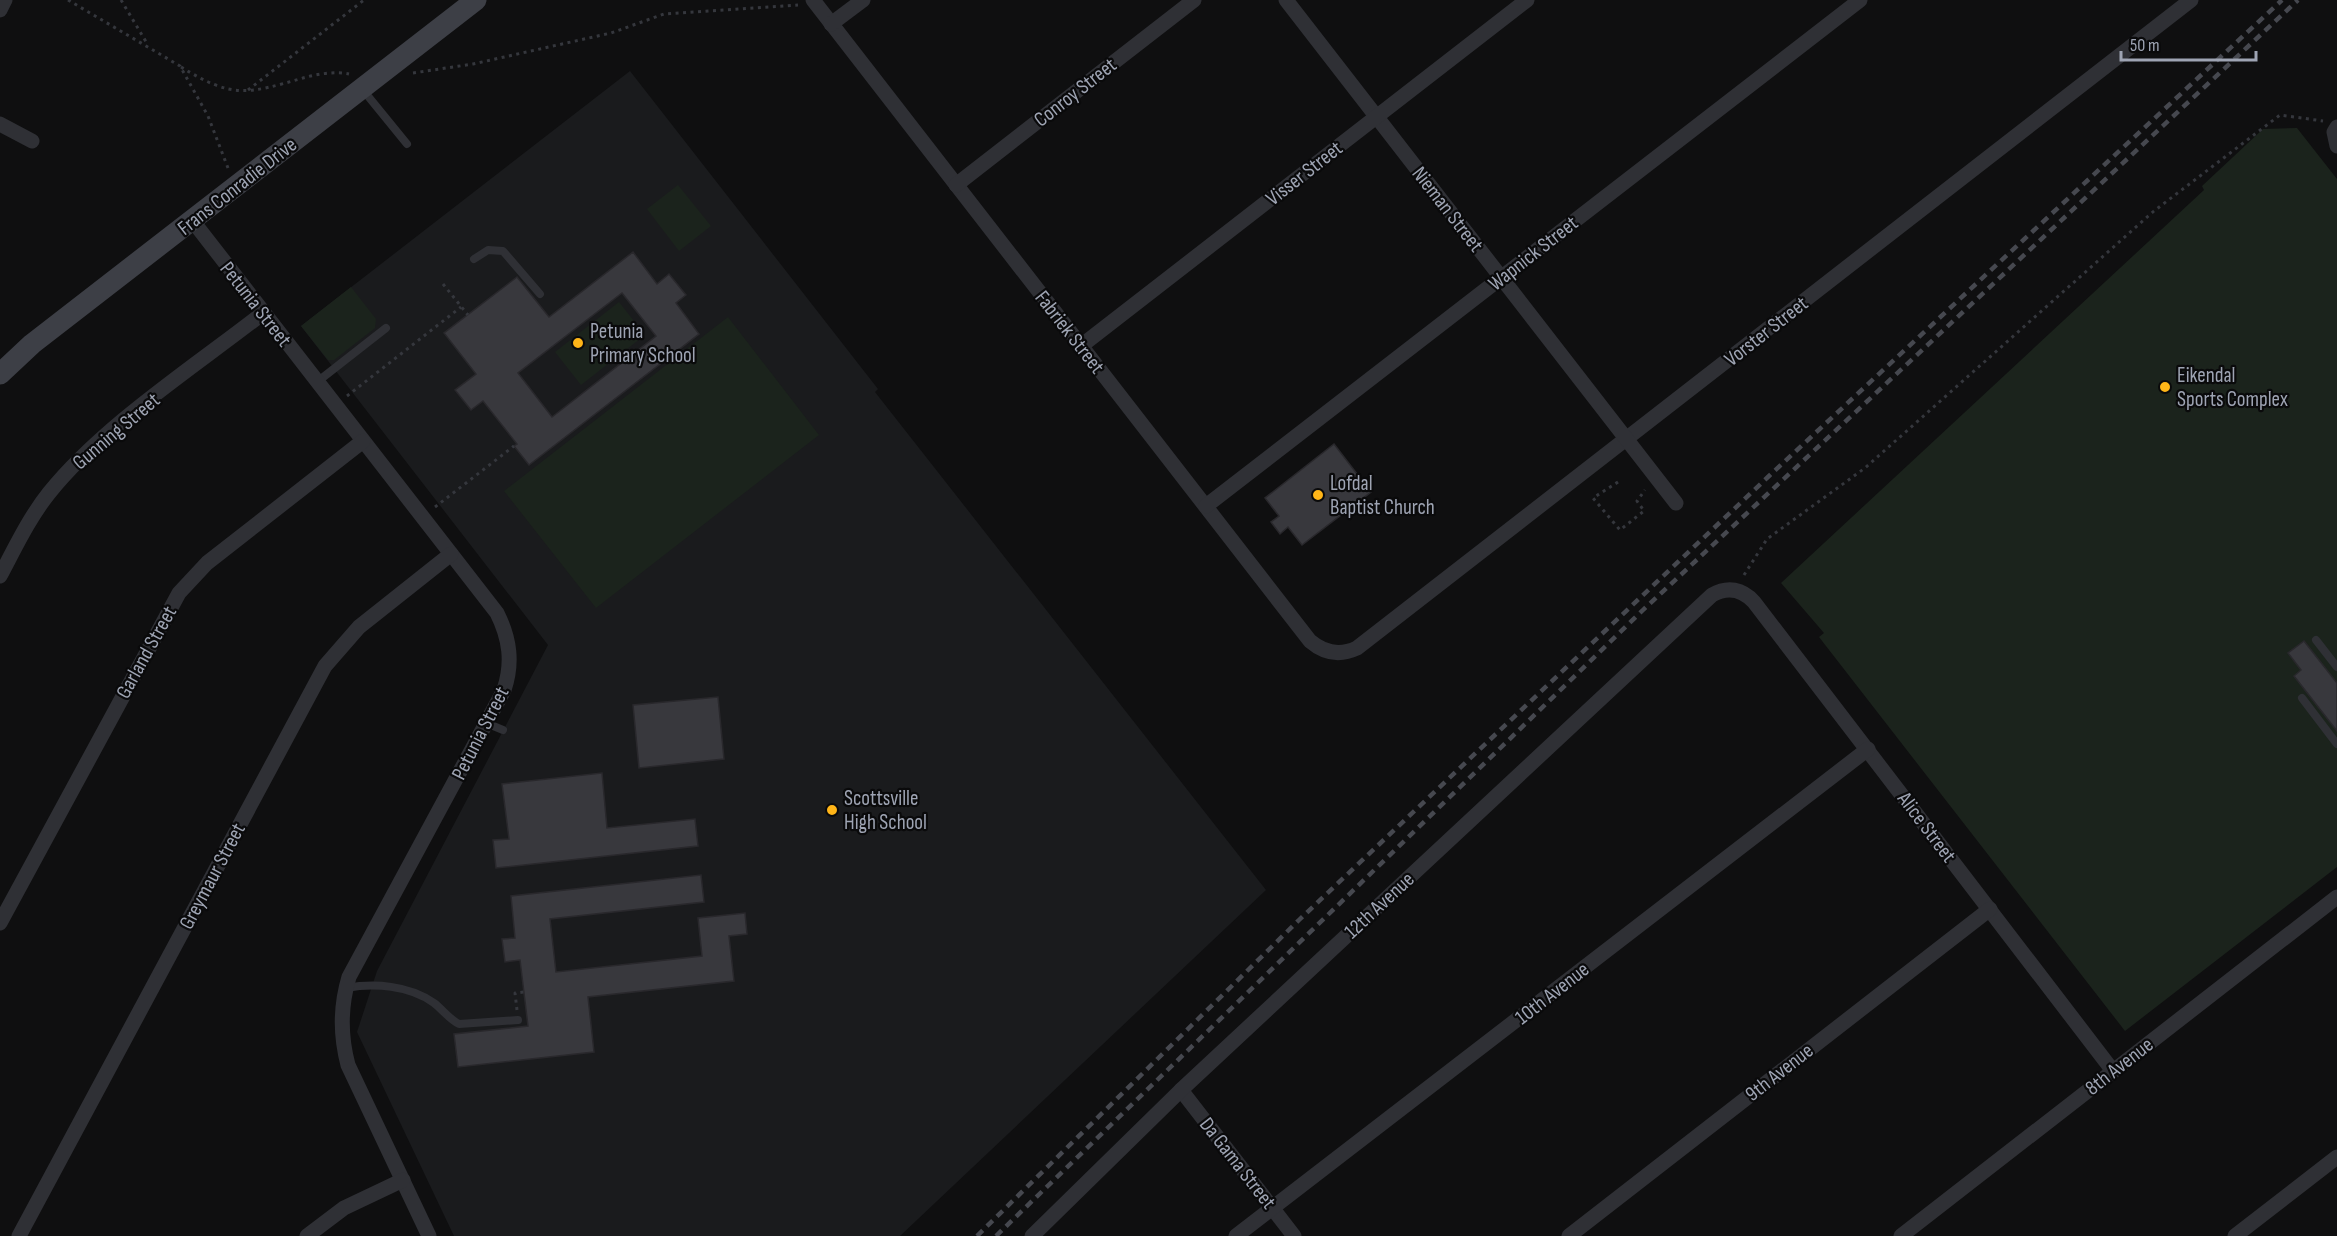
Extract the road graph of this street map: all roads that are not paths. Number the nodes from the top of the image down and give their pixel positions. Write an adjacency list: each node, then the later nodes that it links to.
1 (5, 0): 10 (street)
2 (476, 0): 12 (street, Frans Conradie Drive)
3 (862, 0): 11 (street)
4 (1194, 0): 19 (street, Conroy Street)
5 (1286, 0): 13 (street, Nieman Street)
6 (1527, 0): 13 (street, Visser Street)
7 (1860, 0): 22 (street, Wapnick Street)
8 (2191, 0): 29 (street, Vorster Street)
9 (814, 2): 11 (street, Fabriek Street)
10 (0, 10)
11 (831, 24): 19 (street, Fabriek Street)
12 (357, 81): 17 (lane); 20 (street, Frans Conradie Drive)
13 (1376, 117): 22 (street, Nieman Street); 26 (street, Visser Street)
14 (0, 123): 16 (street)
15 (2331, 124): 18 (street)
16 (32, 141)
17 (406, 144)
18 (2337, 146)
19 (956, 185): 26 (street, Fabriek Street)
20 (192, 220): 24 (street, Petunia Street); 27 (street, Frans Conradie Drive)
21 (474, 259): 23 (lane)
22 (1501, 277): 29 (street, Nieman Street); 32 (street, Wapnick Street)
23 (540, 294)
24 (263, 313): 28 (street, Petunia Street); 34 (street, Gunning Street)
25 (386, 328): 28 (lane)
26 (1081, 346): 32 (street, Fabriek Street)
27 (0, 374)
28 (317, 382): 30 (street, Petunia Street)
29 (1627, 440): 31 (street, Nieman Street); 37 (street, Vorster Street)
30 (363, 441): 33 (street, Petunia Street); 46 (street, Garland Street)
31 (1676, 503)
32 (1206, 506): 37 (street, Fabriek Street)
33 (451, 554): 40 (street, Petunia Street); 54 (street, Greymaur Street)
34 (0, 576)
35 (1735, 590): 43 (street, Alice Street); 50 (street, 12th Avenue)
36 (2316, 640): 38 (lane)
37 (1335, 653)
38 (2337, 667)
39 (2302, 698): 42 (lane)
40 (486, 723): 41 (lane); 47 (street, Petunia Street)
41 (503, 730)
42 (2337, 744)
43 (1868, 749): 45 (street, Alice Street); 53 (street, 10th Avenue)
44 (2337, 897): 49 (street, 8th Avenue)
45 (1990, 909): 49 (street, Alice Street); 60 (street, 9th Avenue)
46 (0, 923)
47 (346, 988): 48 (lane); 52 (street, Petunia Street)
48 (518, 1020)
49 (2114, 1071): 61 (street, 8th Avenue)
50 (1181, 1090): 53 (street, Da Gama Street); 57 (street, 12th Avenue)
51 (2337, 1157): 62 (street)
52 (403, 1180): 55 (street); 56 (street, Petunia Street)
53 (1273, 1208): 58 (street, 10th Avenue); 59 (street, Da Gama Street)
54 (19, 1236)
55 (307, 1236)
56 (429, 1236)
57 (1032, 1236)
58 (1236, 1236)
59 (1294, 1236)
60 (1569, 1236)
61 (1901, 1236)
62 (2235, 1236)

